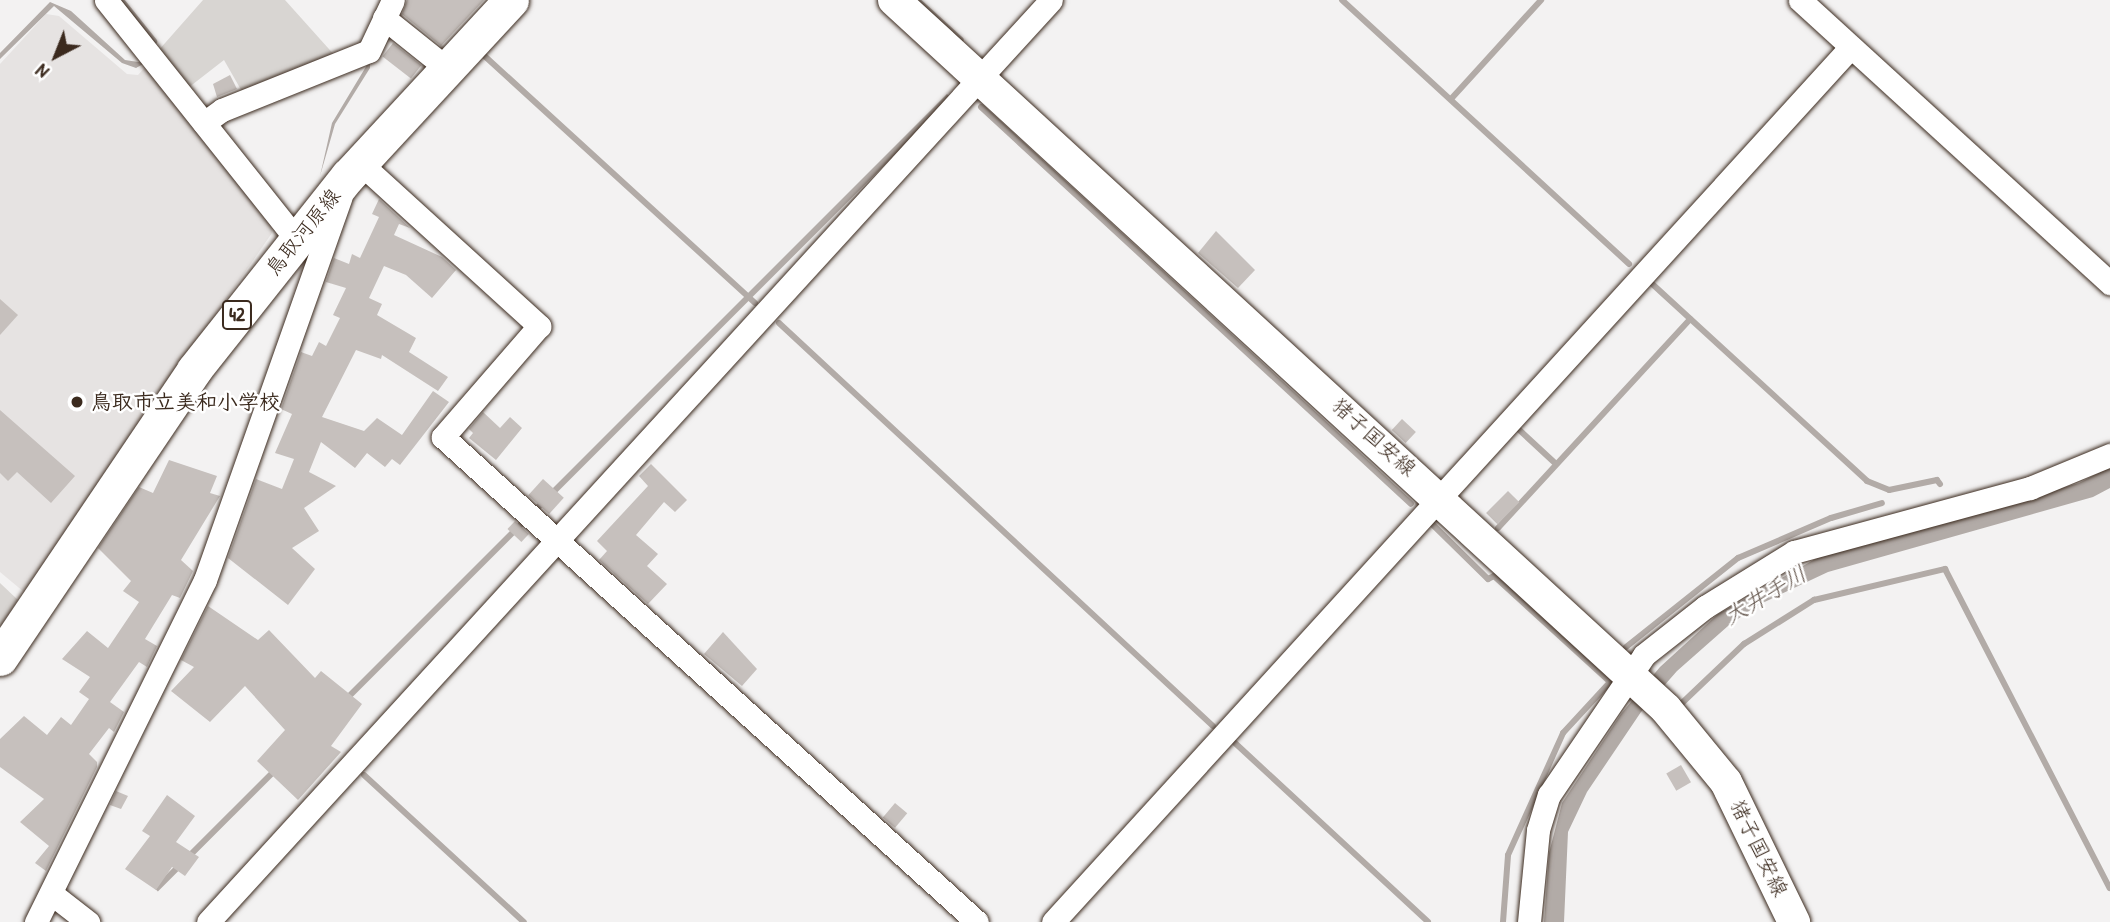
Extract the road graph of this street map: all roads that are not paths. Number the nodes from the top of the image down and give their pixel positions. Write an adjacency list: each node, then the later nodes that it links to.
1 (106, 0): 10 (street)
2 (511, 0): 8 (main road, 鳥取河原線 / 42)
3 (894, 0): 9 (main road, 猪子国安線)
4 (1051, 0): 9 (street)
5 (1800, 0): 7 (street)
6 (389, 9): 8 (street); 10 (street)
7 (1851, 47): 13 (street); 15 (street)
8 (448, 69): 11 (main road, 鳥取河原線 / 42)
9 (980, 78): 15 (main road, 猪子国安線); 16 (street)
10 (204, 123): 12 (street)
11 (354, 169): 12 (main road, 鳥取河原線 / 42); 16 (street); 19 (street)
12 (297, 240): 17 (main road, 鳥取河原線 / 42)
13 (2110, 283)
14 (2110, 455): 18 (street)
15 (1440, 497): 18 (main road, 猪子国安線); 24 (street)
16 (560, 540): 22 (street); 23 (street)
17 (0, 658)
18 (1632, 676): 25 (street); 26 (main road, 猪子国安線)
19 (52, 894): 20 (street); 21 (street)
20 (36, 922)
21 (88, 922)
22 (208, 922)
23 (977, 922)
24 (1053, 922)
25 (1529, 922)
26 (1794, 922)

